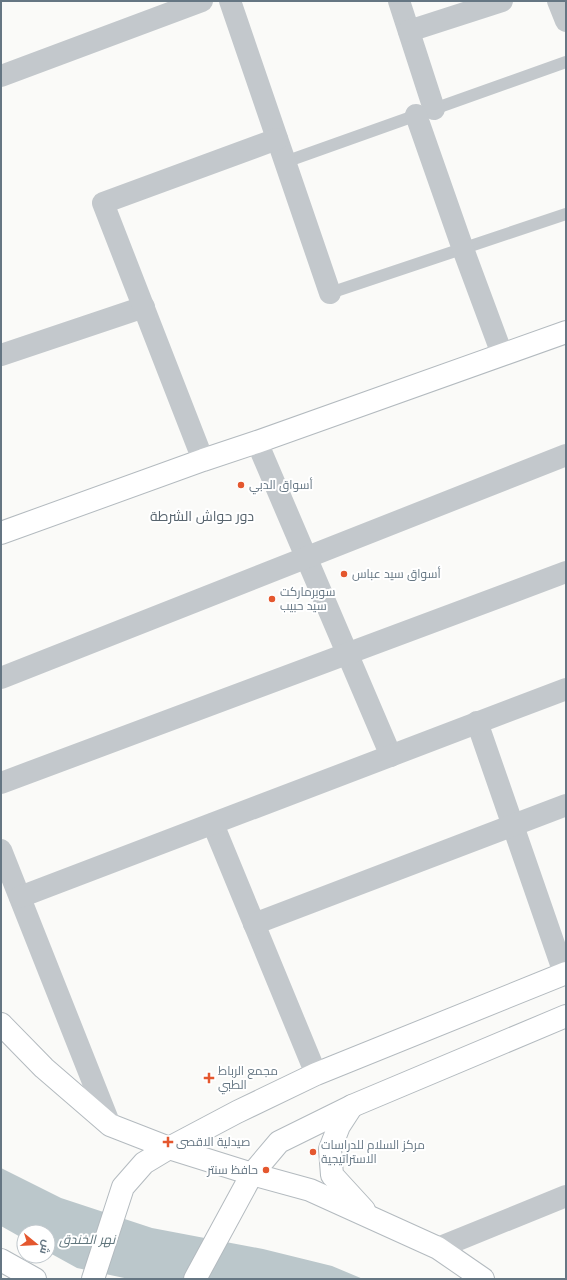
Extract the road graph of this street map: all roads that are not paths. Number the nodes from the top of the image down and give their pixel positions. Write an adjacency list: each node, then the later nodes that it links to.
1 (202, 1): 9 (street)
2 (230, 1): 11 (street)
3 (399, 1): 7 (street)
4 (502, 1): 7 (street)
5 (558, 1): 6 (street)
6 (566, 21)
7 (409, 31): 10 (street)
8 (566, 62): 10 (lane)
9 (1, 76)
10 (425, 112): 12 (lane); 14 (street)
11 (277, 139): 12 (street); 16 (street)
12 (285, 162): 15 (street)
13 (566, 214): 14 (lane)
14 (463, 249): 15 (lane); 18 (street)
15 (330, 293)
16 (144, 307): 19 (street); 22 (street)
17 (566, 332): 18 (main road)
18 (502, 354): 20 (main road)
19 (1, 355)
20 (257, 442): 22 (main road); 24 (street)
21 (566, 455): 24 (street)
22 (203, 460): 23 (main road)
23 (1, 534)
24 (306, 557): 26 (street); 27 (street)
25 (566, 572): 26 (street)
26 (348, 654): 30 (street); 31 (street)
27 (1, 678)
28 (566, 689): 29 (street)
29 (477, 722): 30 (street); 34 (street)
30 (391, 756): 33 (street)
31 (1, 784)
32 (566, 805): 34 (street)
33 (213, 824): 36 (street); 37 (street)
34 (512, 825): 37 (street); 38 (street)
35 (1, 850): 36 (street)
36 (20, 898): 43 (street)
37 (254, 924): 41 (street)
38 (565, 973): 41 (main road)
39 (566, 1016): 42 (main road)
40 (1, 1024): 43 (main road)
41 (316, 1074): 44 (main road)
42 (352, 1106): 45 (main road); 47 (main road)
43 (110, 1125): 44 (main road)
44 (169, 1148): 45 (main road); 51 (main road)
45 (252, 1174): 47 (main road); 52 (main road)
46 (566, 1196): 48 (street)
47 (372, 1219): 48 (main road)
48 (438, 1248): 53 (main road)
49 (1, 1260): 50 (main road)
50 (35, 1279)
51 (93, 1279)
52 (196, 1279)
53 (483, 1279)

